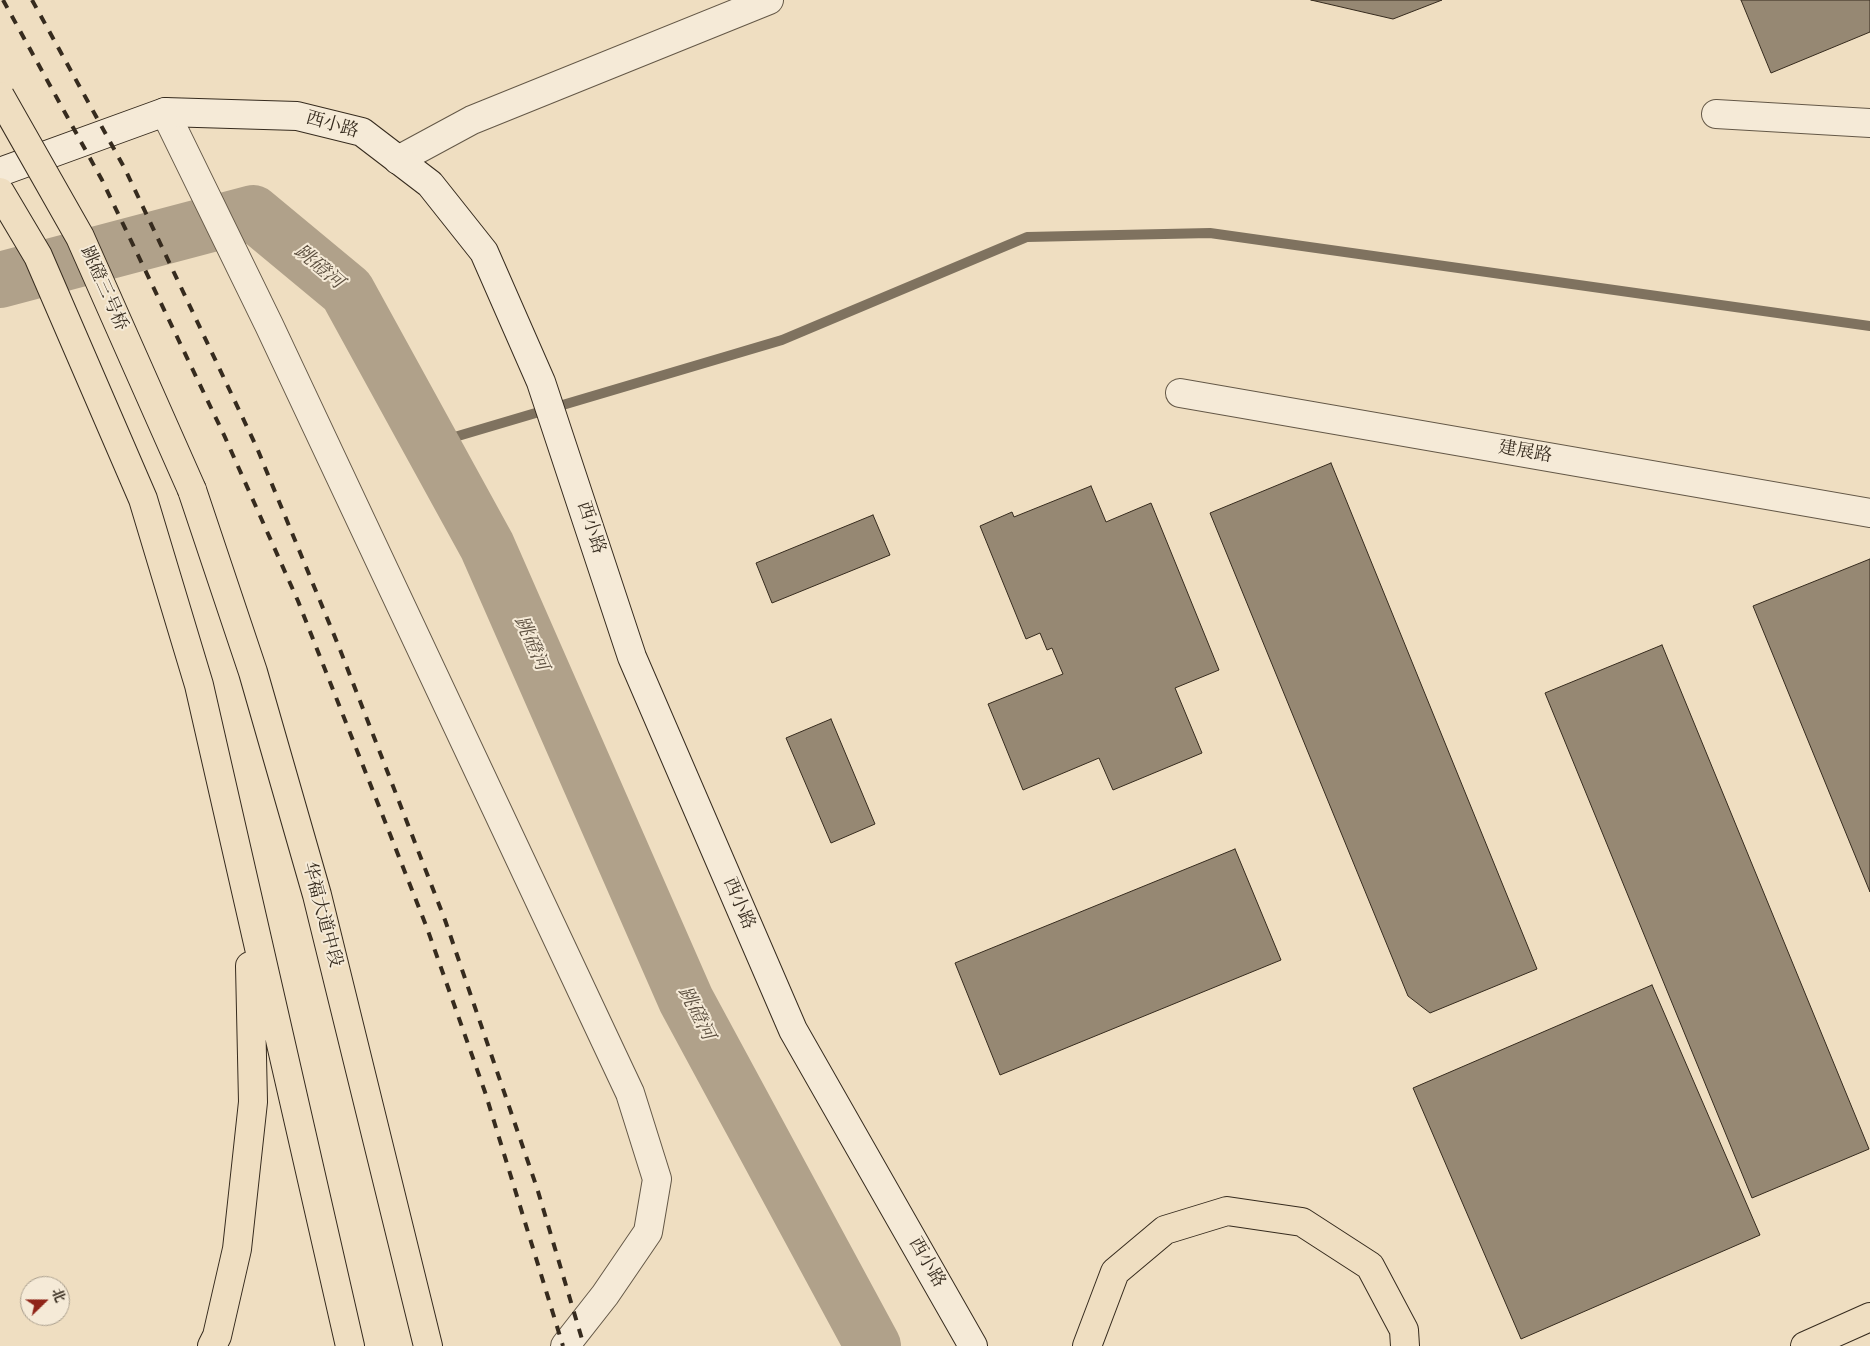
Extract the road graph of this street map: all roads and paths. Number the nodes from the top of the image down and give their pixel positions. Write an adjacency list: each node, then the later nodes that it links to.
1 (769, 0): 6 (street)
2 (0, 96): 10 (main road, 跳磴三号桥, bridge)
3 (165, 112): 6 (street, 西小路); 7 (street, 西小路); 19 (street)
4 (1716, 114): 5 (street)
5 (1870, 123)
6 (398, 160): 20 (street, 西小路)
7 (0, 172)
8 (0, 192): 12 (main road)
9 (1180, 392): 11 (street, 建展路)
10 (192, 490): 13 (main road, 华福大道中段)
11 (1870, 513)
12 (249, 909): 15 (main road); 16 (main road)
13 (411, 1273): 17 (main road, 华福大道中段); 18 (main road)
14 (1870, 1317): 23 (main road)
15 (212, 1346)
16 (350, 1346)
17 (428, 1346)
18 (444, 1346)
19 (565, 1346)
20 (973, 1346)
21 (1087, 1346): 22 (main road)
22 (1405, 1346)
23 (1805, 1346)

